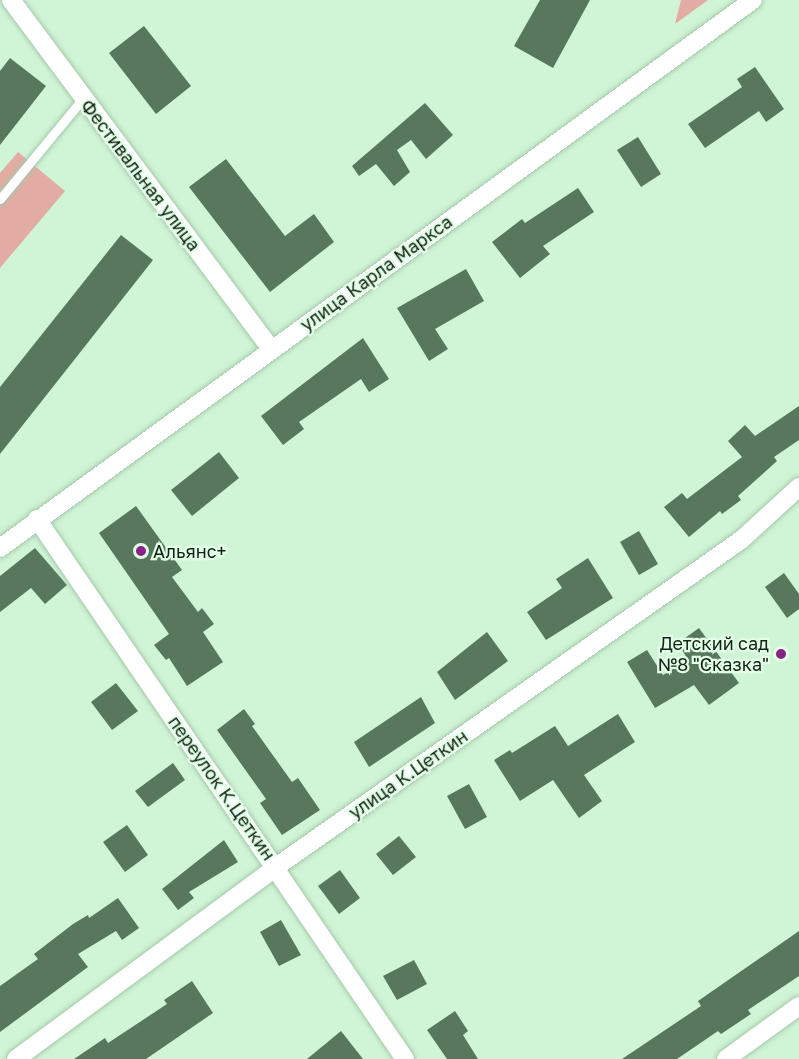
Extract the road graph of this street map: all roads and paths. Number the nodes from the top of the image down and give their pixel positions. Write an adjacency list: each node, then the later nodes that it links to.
1 (11, 0): 3 (street, Фестивальная улица)
2 (753, 0): 5 (street, улица Карла Маркса)
3 (84, 97): 4 (lane); 5 (street, Фестивальная улица)
4 (0, 199)
5 (272, 349): 7 (street, улица Карла Маркса)
6 (799, 487): 9 (street, улица К.Цеткин)
7 (37, 519): 8 (street, улица Карла Маркса); 9 (street, переулок К.Цеткин)
8 (0, 548)
9 (276, 867): 11 (street, улица К.Цеткин); 12 (street, переулок К.Цеткин)
10 (799, 1006): 13 (street)
11 (16, 1059)
12 (405, 1059)
13 (726, 1059)

